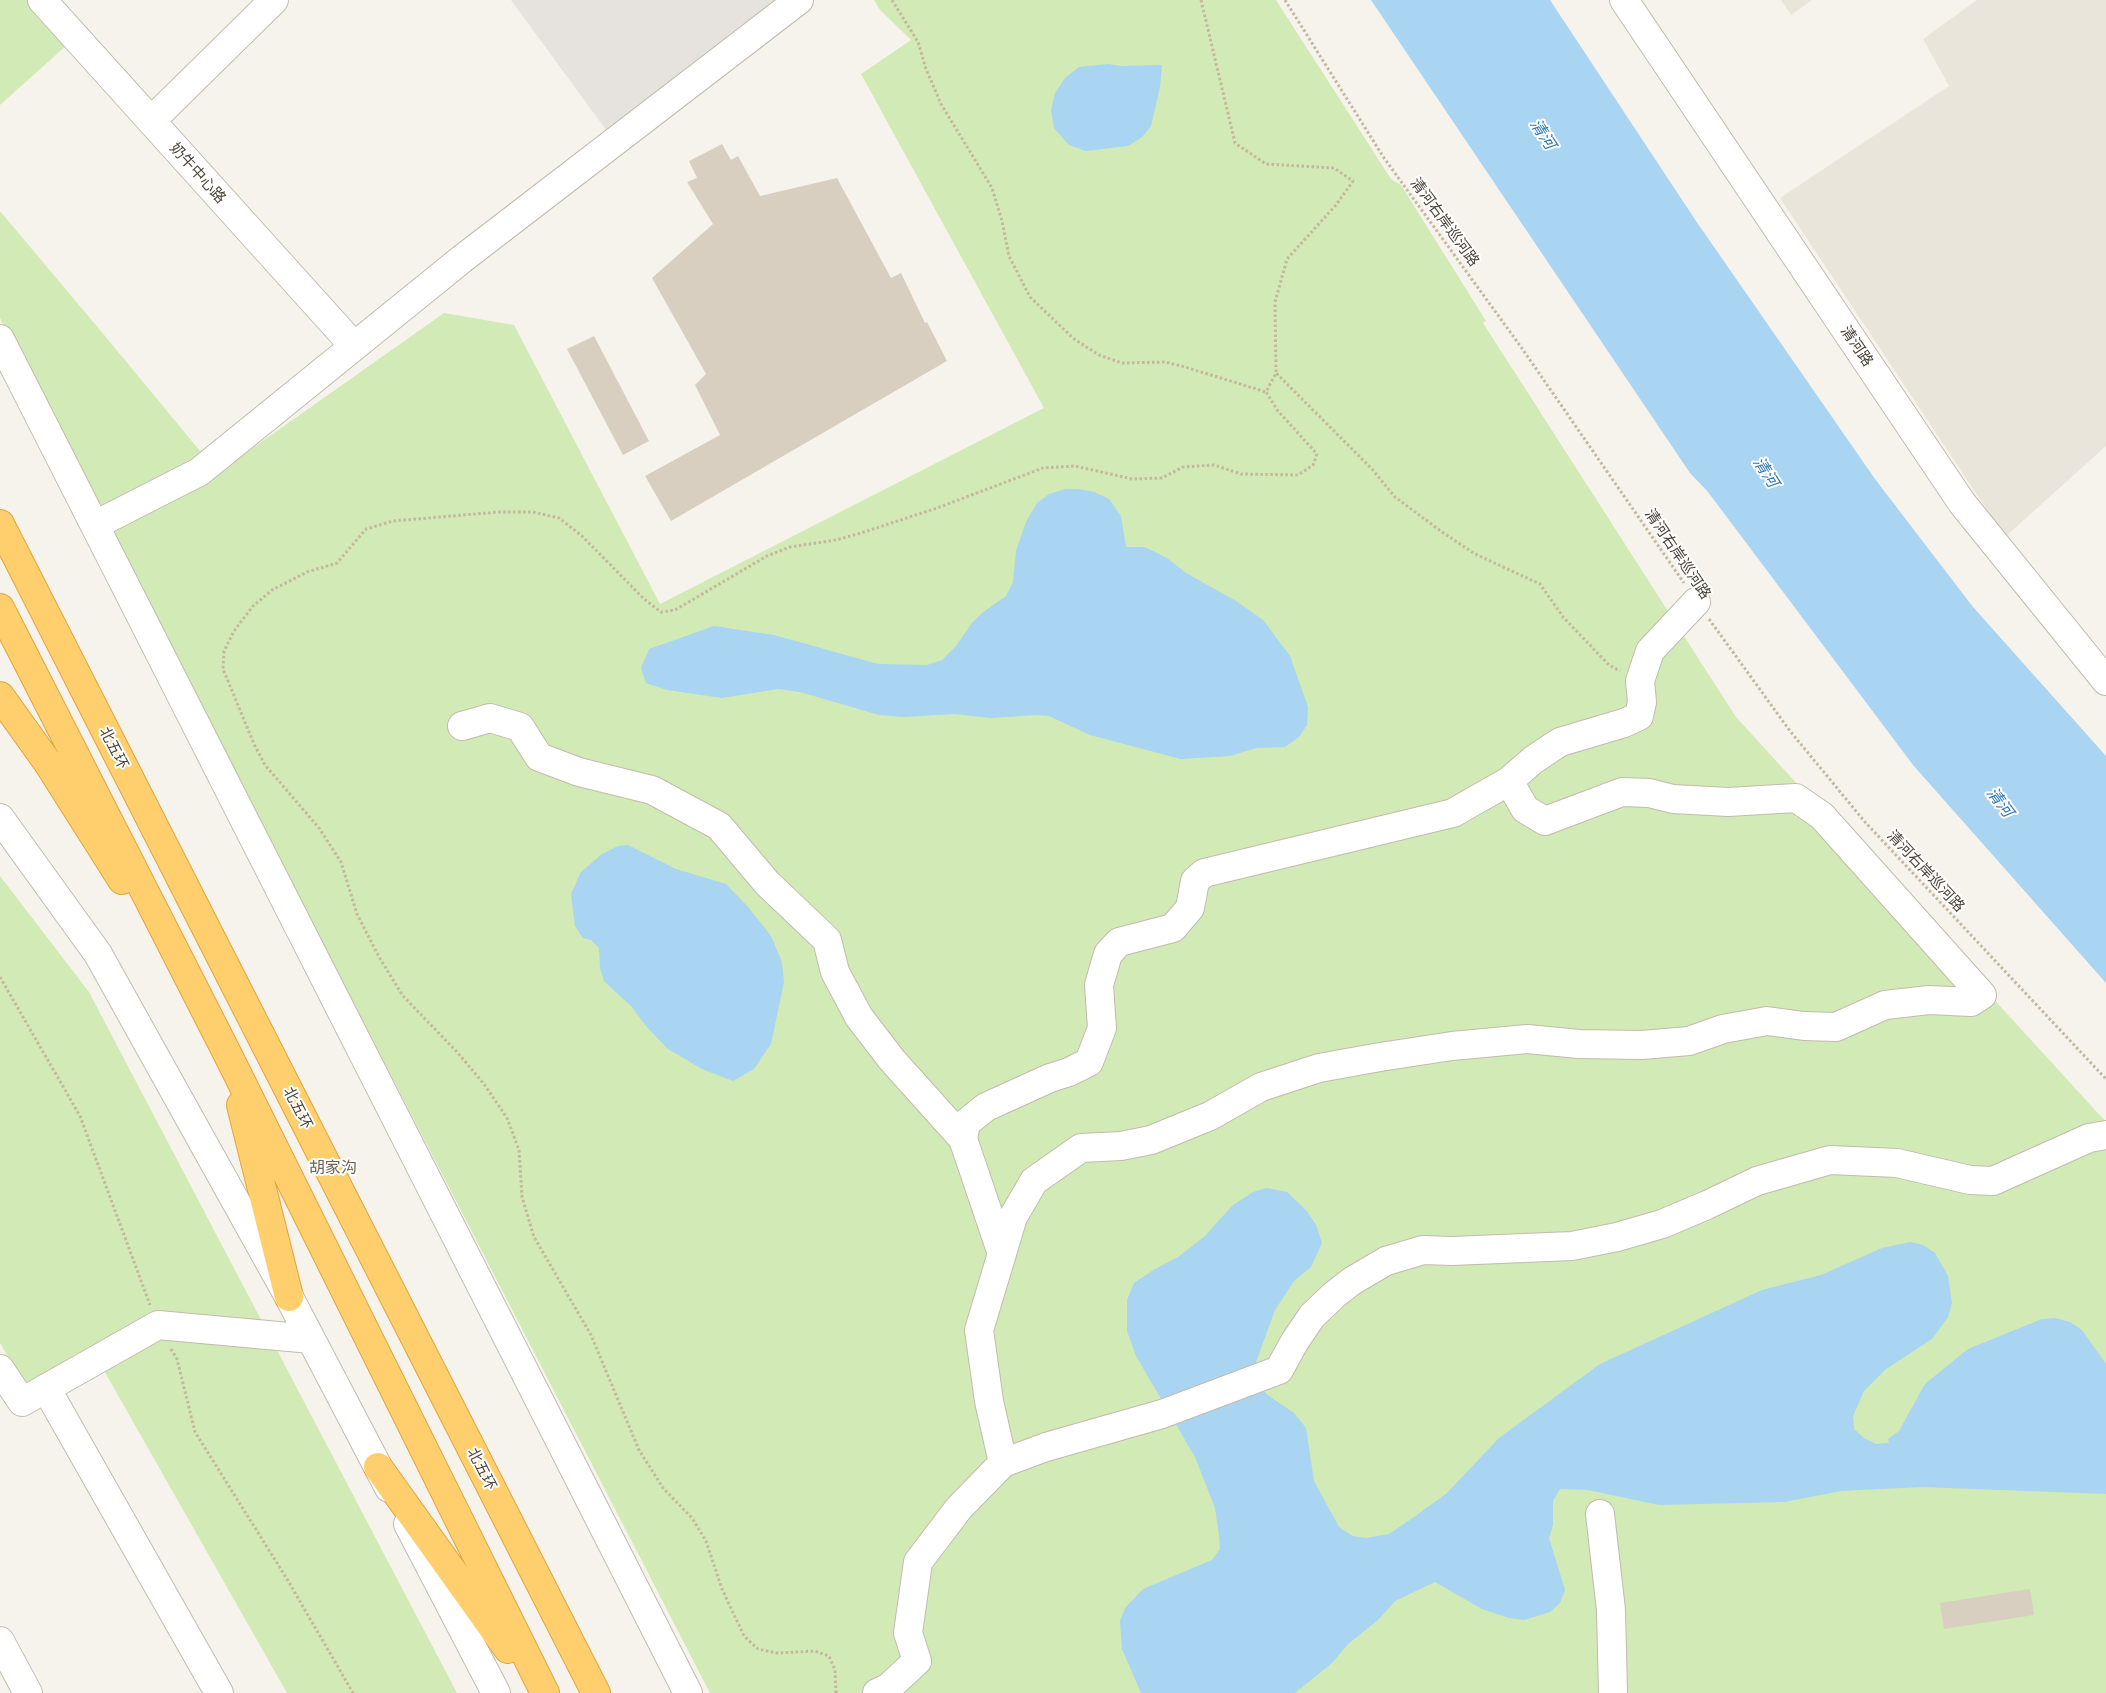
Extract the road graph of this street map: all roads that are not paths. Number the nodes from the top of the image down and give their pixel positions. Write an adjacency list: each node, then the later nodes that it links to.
1 (42, 0): 5 (street, 奶牛中心路)
2 (274, 0): 5 (street)
3 (799, 0): 7 (street)
4 (1624, 0): 12 (street, 清河路)
5 (151, 121): 7 (street, 奶牛中心路)
6 (0, 339): 9 (street)
7 (354, 346): 9 (street)
8 (0, 524): 35 (highway, 北五环)
9 (95, 525): 36 (street)
10 (1696, 602): 15 (street)
11 (0, 608): 17 (highway)
12 (2106, 681)
13 (0, 696): 17 (highway)
14 (462, 726): 20 (street)
15 (1509, 781): 20 (street); 21 (street)
16 (0, 818): 22 (street)
17 (214, 1027): 18 (highway)
18 (228, 1053): 22 (highway); 34 (highway)
19 (2106, 1135): 26 (street)
20 (963, 1139): 21 (street)
21 (1002, 1254): 26 (street)
22 (289, 1297): 23 (street)
23 (311, 1339): 25 (street); 27 (street)
24 (0, 1369): 25 (street)
25 (46, 1388): 31 (street)
26 (1003, 1462): 37 (street)
27 (378, 1467): 32 (street); 33 (highway)
28 (1600, 1514): 38 (street)
29 (0, 1641): 30 (street)
30 (28, 1693)
31 (218, 1693)
32 (496, 1693)
33 (540, 1693)
34 (545, 1693)
35 (596, 1693)
36 (688, 1693)
37 (877, 1693)
38 (1613, 1693)

